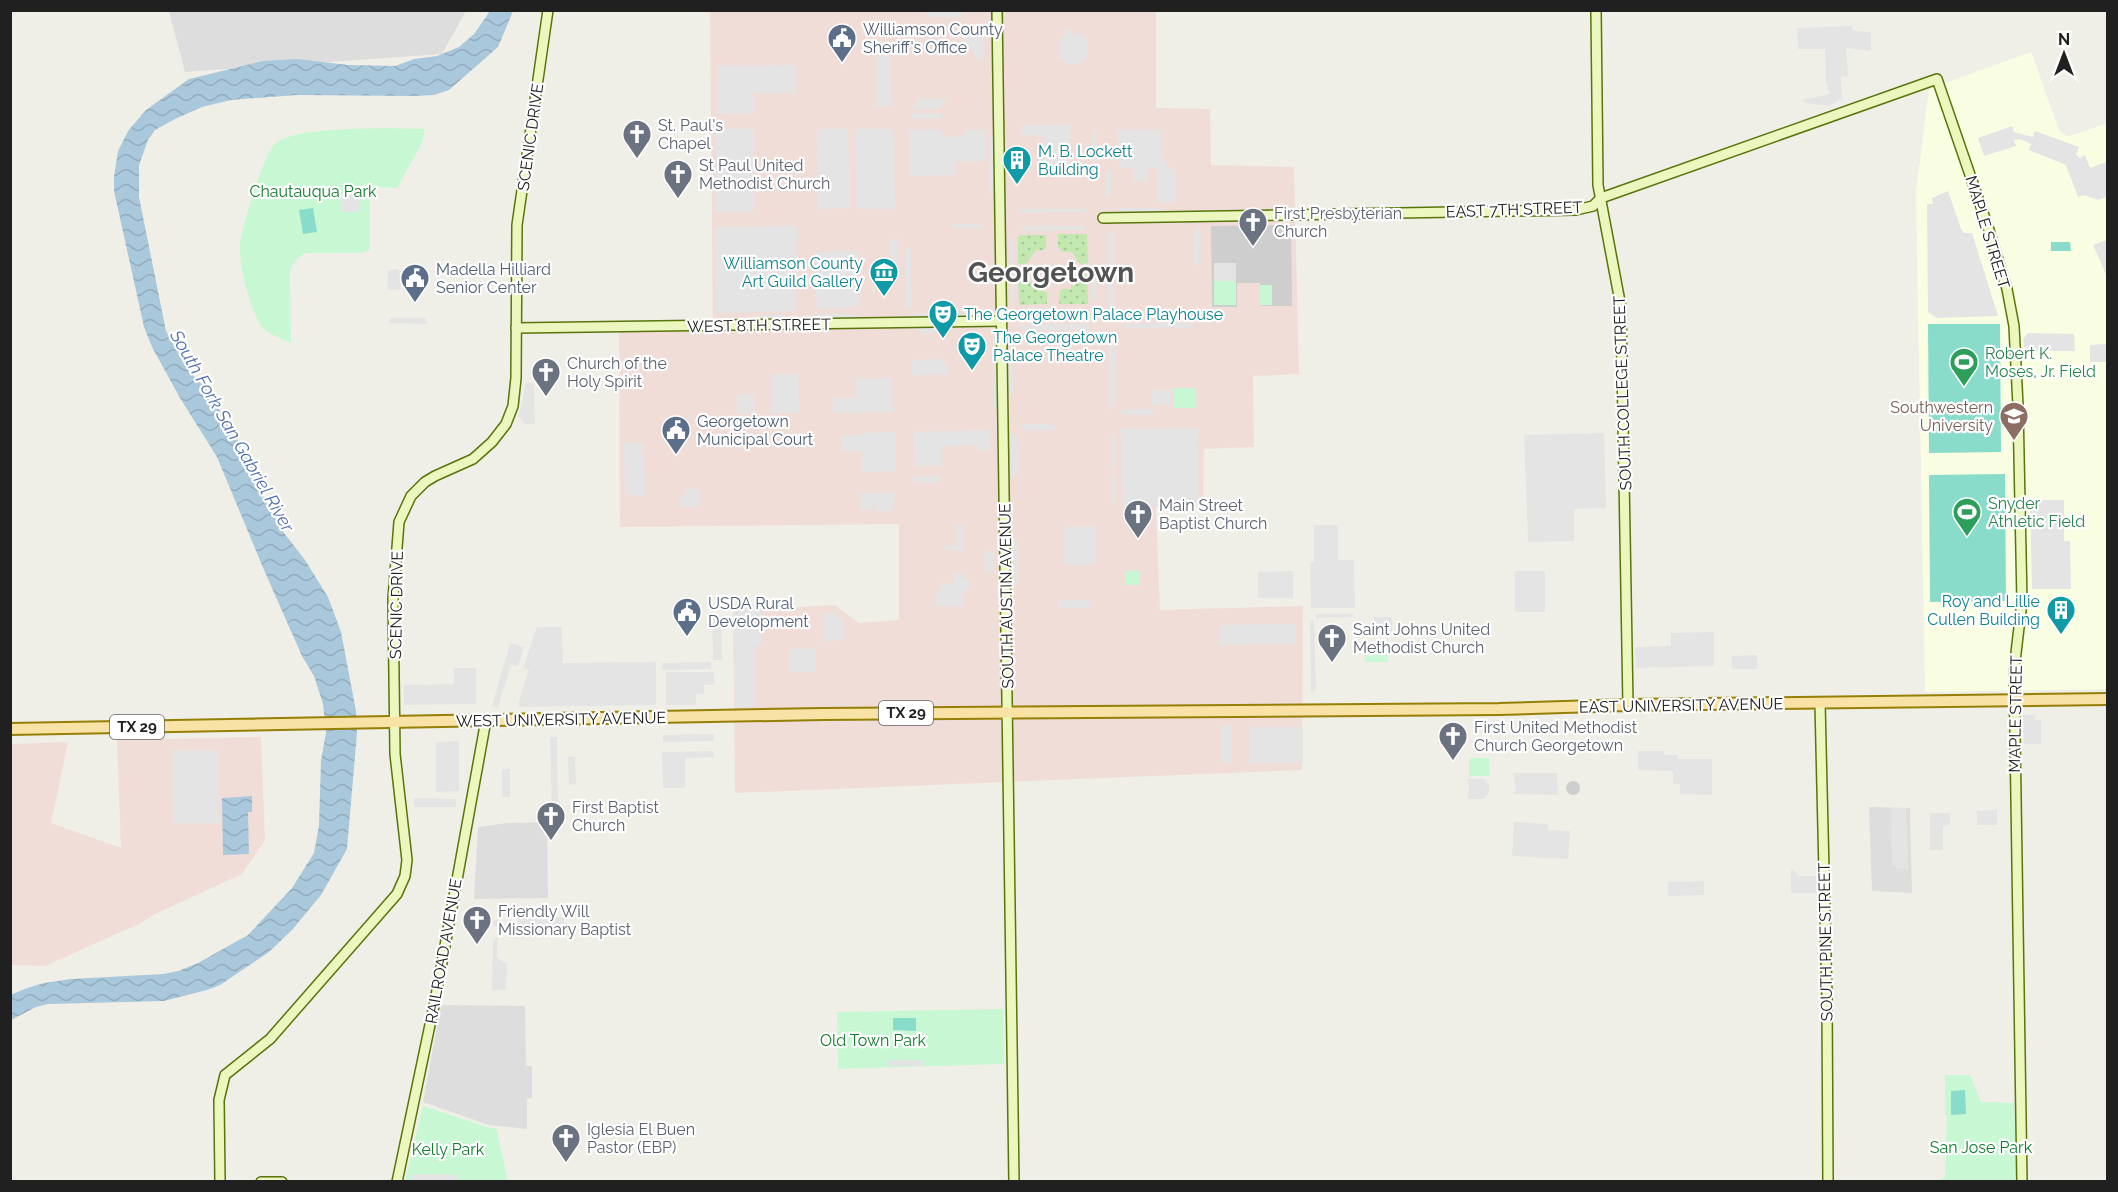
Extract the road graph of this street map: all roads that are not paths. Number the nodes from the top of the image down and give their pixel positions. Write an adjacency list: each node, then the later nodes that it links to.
1 (548, 10): 8 (street, SCENIC DRIVE)
2 (997, 10): 7 (street, SOUTH AUSTIN AVENUE)
3 (1596, 10): 5 (street, SOUTH COLLEGE STREET)
4 (1937, 80): 5 (street, EAST 7TH STREET); 10 (street, MAPLE STREET)
5 (1600, 198): 6 (street, EAST 7TH STREET); 12 (street, SOUTH COLLEGE STREET)
6 (1102, 218)
7 (1002, 321): 8 (street, WEST 8TH STREET); 13 (street, SOUTH AUSTIN AVENUE)
8 (516, 328): 16 (street, SCENIC DRIVE)
9 (2108, 699): 10 (main road, EAST UNIVERSITY AVENUE / TX 29)
10 (2014, 701): 11 (main road, EAST UNIVERSITY AVENUE / TX 29); 24 (street, MAPLE STREET)
11 (1820, 703): 12 (main road, EAST UNIVERSITY AVENUE / TX 29); 23 (street, SOUTH PINE STREET)
12 (1628, 705): 14 (main road, EAST UNIVERSITY AVENUE / TX 29)
13 (1008, 712): 14 (main road, WEST UNIVERSITY AVENUE / TX 29); 15 (main road, WEST UNIVERSITY AVENUE / TX 29); 22 (street, SOUTH AUSTIN AVENUE)
14 (1111, 712)
15 (486, 720): 16 (main road, WEST UNIVERSITY AVENUE / TX 29); 21 (street, RAILROAD AVENUE)
16 (395, 722): 17 (main road, WEST UNIVERSITY AVENUE / TX 29); 18 (street, SCENIC DRIVE)
17 (10, 729)
18 (220, 1182)
19 (261, 1182): 20 (street)
20 (282, 1182)
21 (398, 1182)
22 (1014, 1182)
23 (1828, 1182)
24 (2022, 1182)

